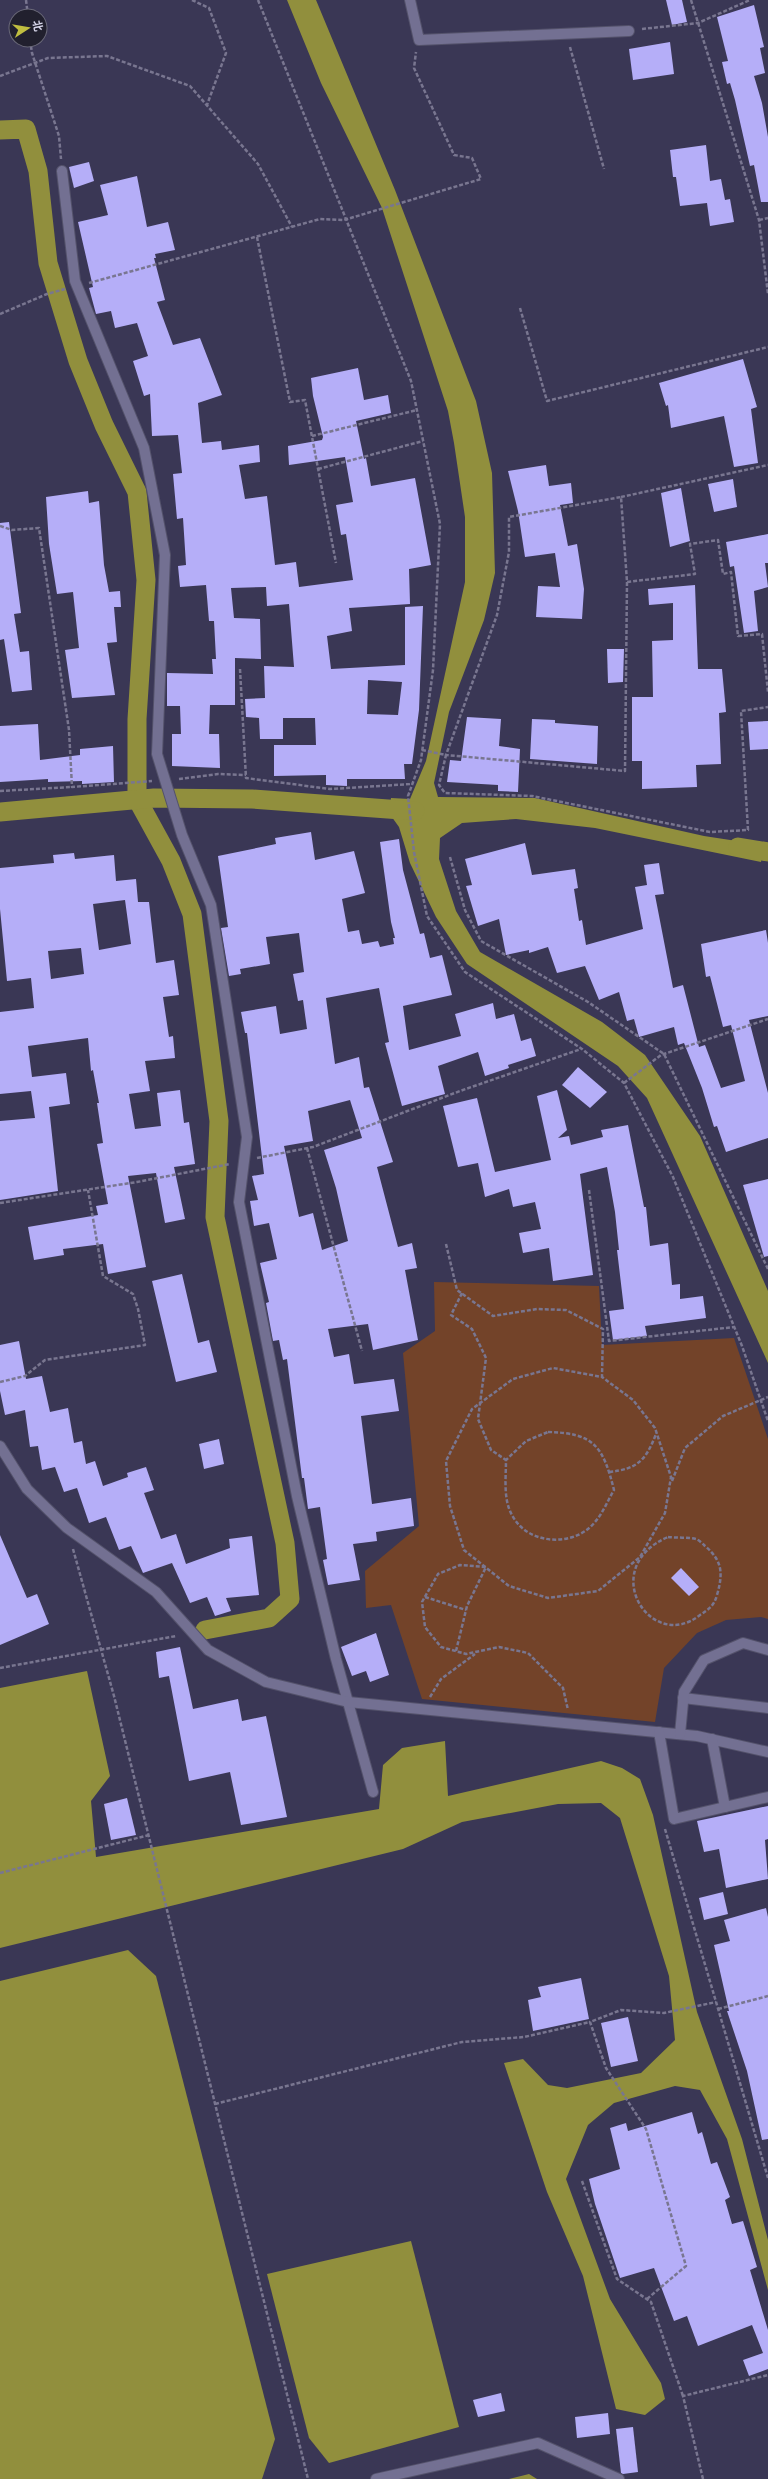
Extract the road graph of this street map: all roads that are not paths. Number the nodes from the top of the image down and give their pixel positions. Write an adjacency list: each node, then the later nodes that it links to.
1 (410, 0): 2 (street)
2 (629, 31)
3 (62, 171): 7 (street)
4 (0, 1446): 7 (street)
5 (768, 1650): 6 (street)
6 (683, 1698): 8 (street); 10 (street)
7 (348, 1702): 9 (street); 13 (street)
8 (768, 1708)
9 (658, 1732): 10 (street); 15 (street)
10 (680, 1734): 11 (street)
11 (712, 1739): 12 (street); 15 (street)
12 (768, 1752)
13 (373, 1792)
14 (768, 1797): 15 (street)
15 (725, 1807)
16 (376, 2479): 17 (street)
17 (619, 2479)

